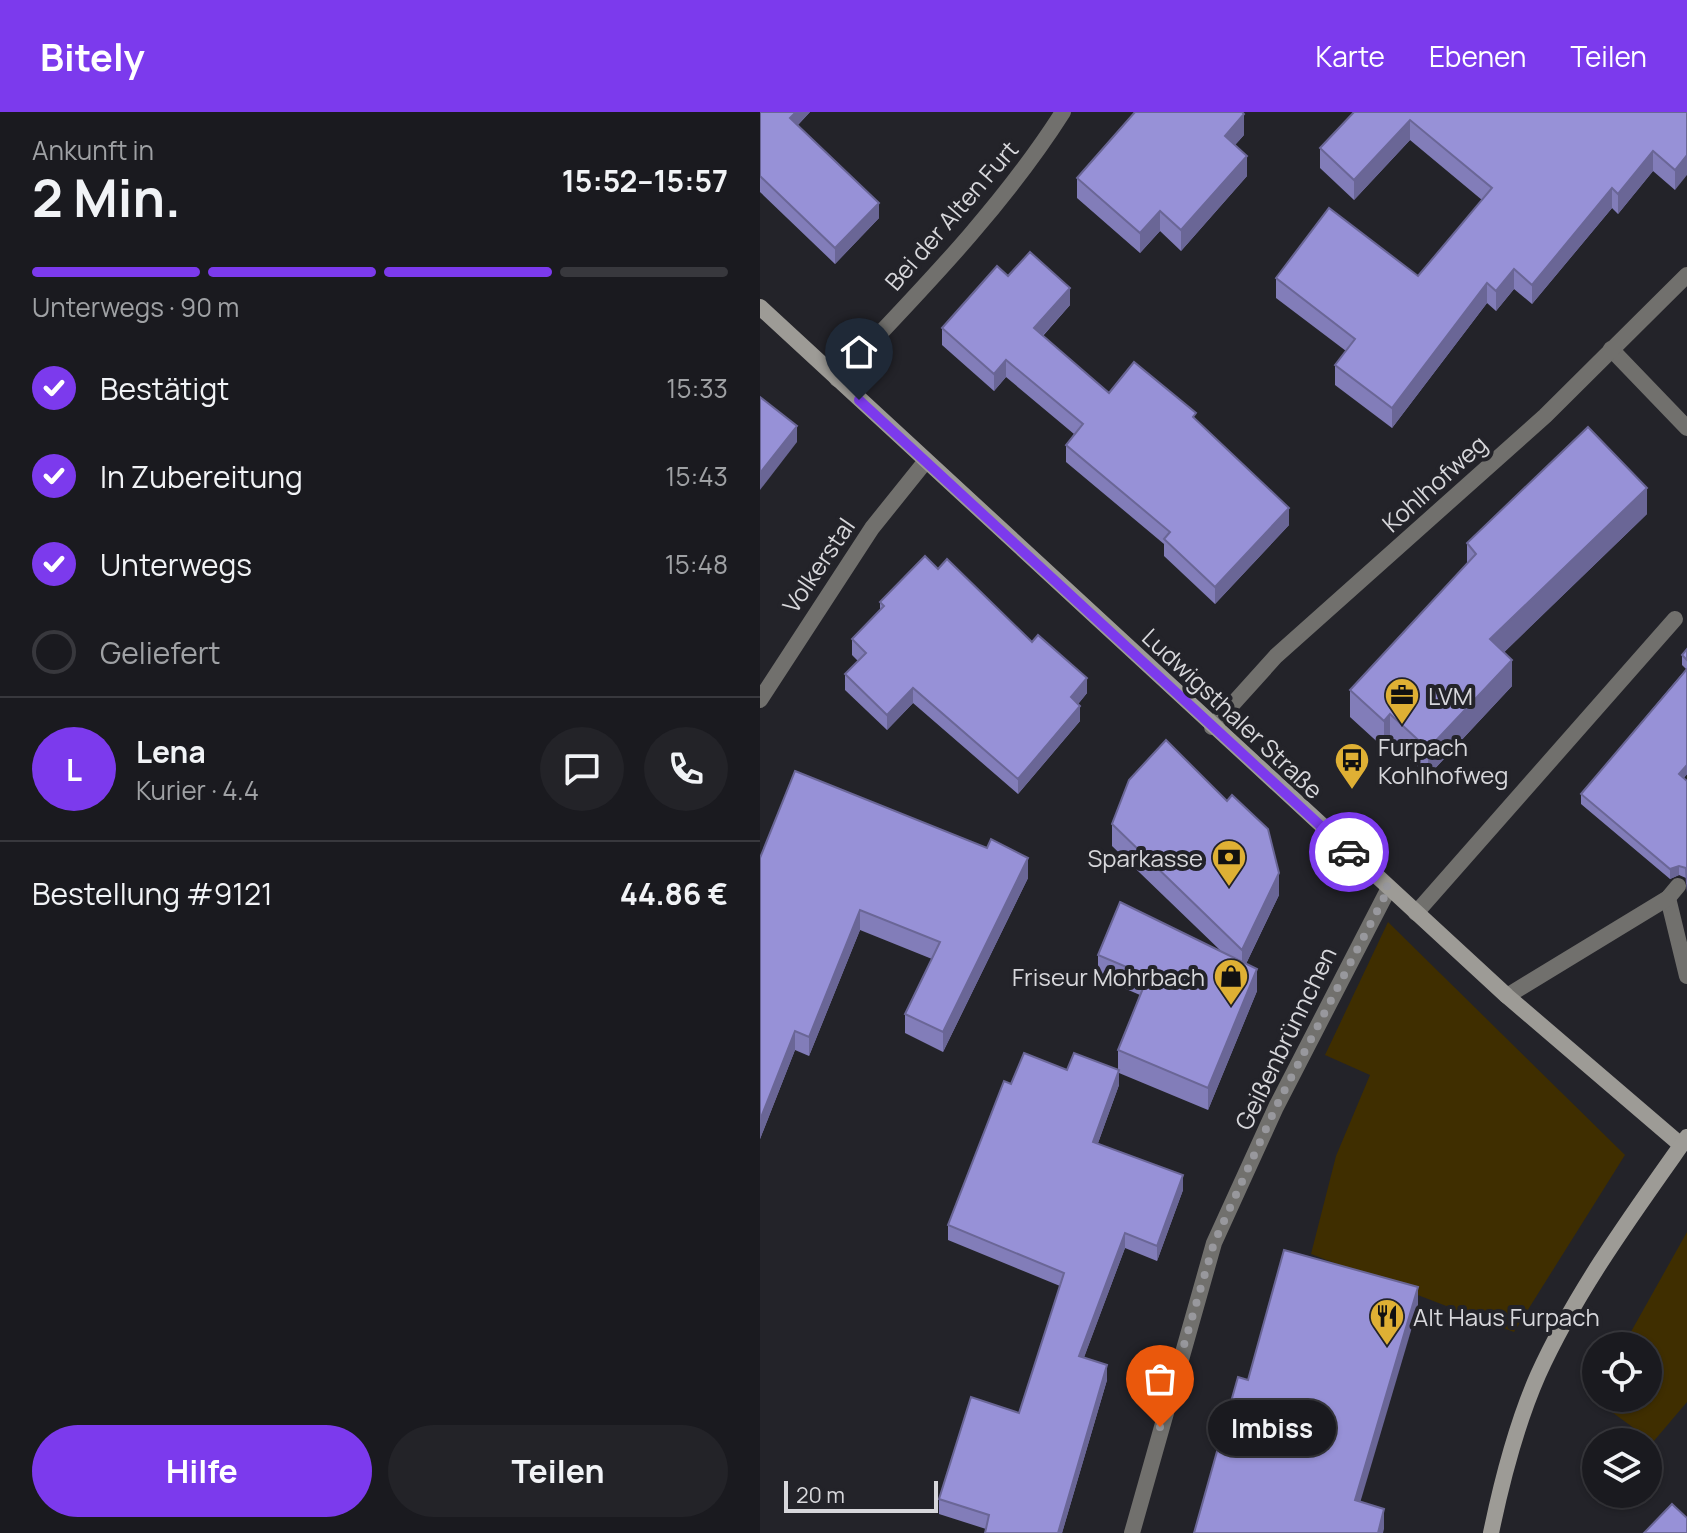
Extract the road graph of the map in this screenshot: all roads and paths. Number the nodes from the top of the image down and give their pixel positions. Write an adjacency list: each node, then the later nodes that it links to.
1 (1063, 112): 5 (street, Bei der Alten Furt)
2 (1687, 275): 4 (street, Kohlhofweg)
3 (760, 307): 5 (street, Ludwigsthaler Straße)
4 (1611, 349): 6 (street); 10 (street, Kohlhofweg)
5 (837, 379): 7 (street, Ludwigsthaler Straße)
6 (1687, 428)
7 (925, 462): 9 (street, Volkerstal); 10 (street, Ludwigsthaler Straße)
8 (1675, 619): 12 (street)
9 (760, 700)
10 (1212, 727): 11 (street, Ludwigsthaler Straße)
11 (1389, 888): 12 (street, Ludwigsthaler Straße); 16 (street, Geißenbrünnchen)
12 (1416, 913): 14 (street, Ludwigsthaler Straße)
13 (1687, 976): 14 (street)
14 (1507, 996): 15 (street, Ludwigsthaler Straße)
15 (1684, 1141): 17 (street)
16 (1132, 1533)
17 (1491, 1533)

